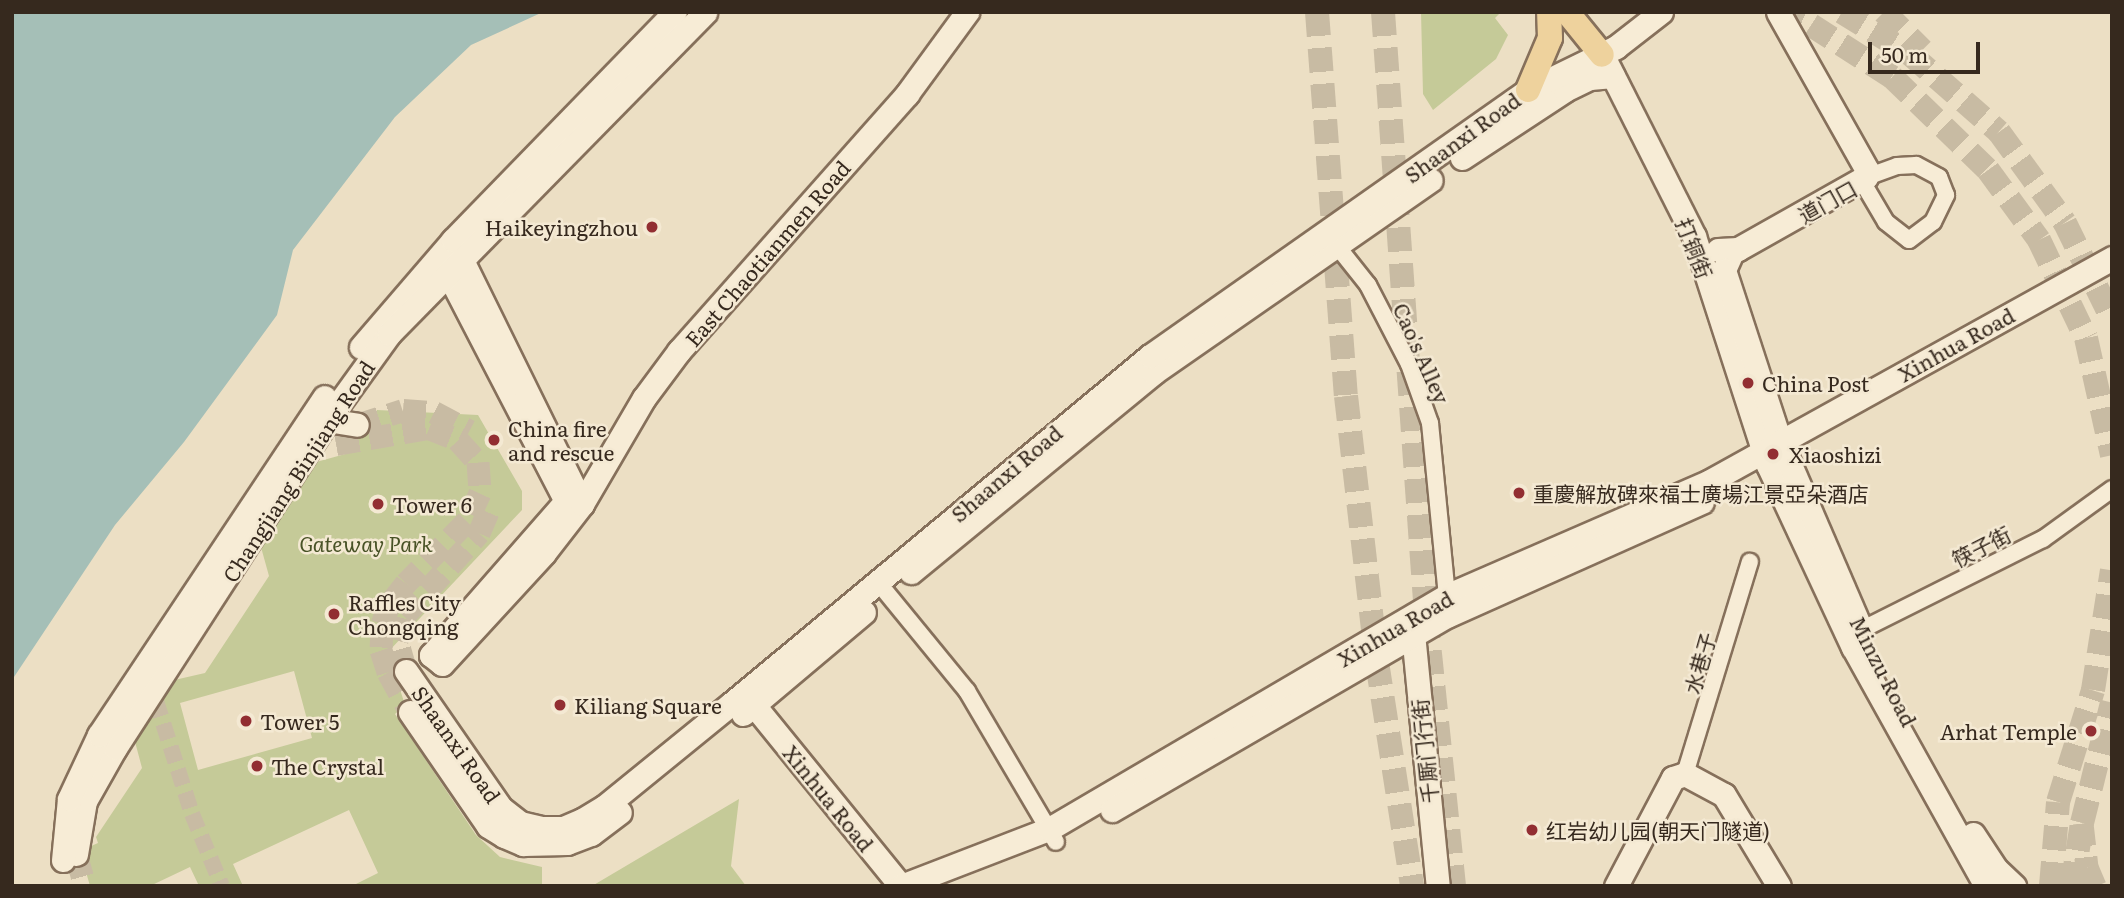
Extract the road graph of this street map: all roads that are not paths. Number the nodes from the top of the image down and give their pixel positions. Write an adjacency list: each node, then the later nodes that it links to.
1 (674, 12): 13 (main road, Changjiang Binjiang Road)
2 (705, 12): 13 (main road, Changjiang Binjiang Road)
3 (967, 12): 20 (main road, East Chaotianmen Road)
4 (1661, 12): 7 (main road, Shaanxi Road)
5 (1778, 12): 9 (main road, 道门口)
6 (1556, 14): 7 (main road); 8 (main road)
7 (1607, 66): 8 (main road, Shaanxi Road); 10 (main road, 打铜街); 11 (main road, Shaanxi Road)
8 (1528, 90): 22 (main road, Shaanxi Road)
9 (1864, 180): 9 (street); 12 (main road, 道门口)
10 (1694, 236): 12 (main road); 18 (main road, 打铜街)
11 (1338, 246): 22 (main road, Shaanxi Road); 23 (street, Cao's Alley)
12 (1732, 252): 18 (main road, 打铜街)
13 (451, 258): 17 (main road, Changjiang Binjiang Road); 20 (main road)
14 (2112, 258): 18 (main road, Xinhua Road)
15 (2112, 275): 18 (main road, Xinhua Road)
16 (357, 425): 17 (main road)
17 (319, 429): 26 (main road, Changjiang Binjiang Road); 28 (main road, Changjiang Binjiang Road)
18 (1774, 453): 23 (main road, Xinhua Road); 25 (main road, Minzu Road); 39 (main road, Minzu Road)
19 (2112, 488): 25 (street, 筷子街)
20 (574, 503): 20 (main road, East Chaotianmen Road)
21 (1750, 562): 31 (street, 水巷子)
22 (882, 587): 29 (main road, Shaanxi Road); 32 (street)
23 (1448, 606): 24 (main road, Xinhua Road)
24 (1412, 626): 32 (main road, Xinhua Road); 36 (main road, 千厮门行街)
25 (1861, 630): 40 (main road, Minzu Road)
26 (145, 669): 28 (street); 28 (main road, Changjiang Binjiang Road)
27 (405, 671): 29 (main road, Shaanxi Road)
28 (155, 697)
29 (743, 704): 30 (main road, Shaanxi Road); 33 (main road, Xinhua Road); 34 (main road, Xinhua Road)
30 (411, 712)
31 (1685, 774): 37 (main road); 38 (main road)
32 (1052, 836): 34 (main road, Xinhua Road); 35 (main road, Xinhua Road)
33 (883, 886)
34 (900, 886)
35 (942, 886)
36 (1438, 886)
37 (1616, 886)
38 (1779, 886)
39 (1986, 886)
40 (2014, 886)

